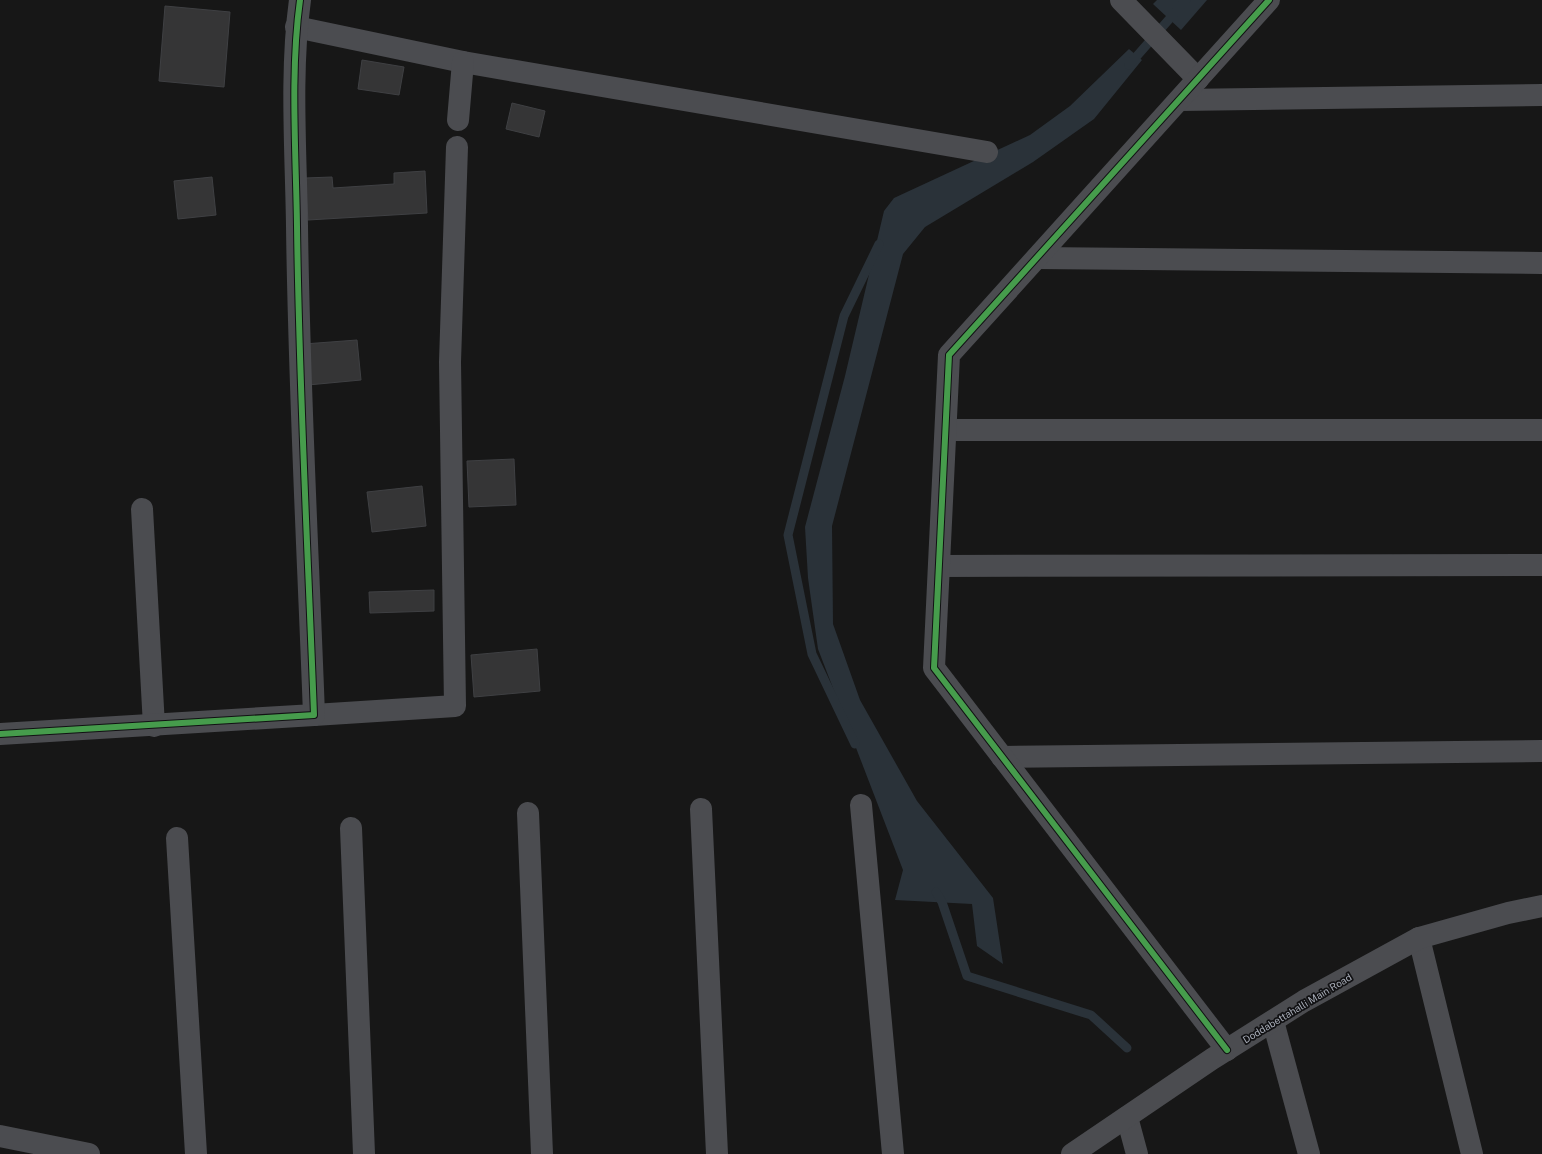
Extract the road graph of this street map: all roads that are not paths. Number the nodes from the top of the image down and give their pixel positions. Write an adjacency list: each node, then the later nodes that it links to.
1 (300, 0): 4 (street)
2 (1121, 0): 6 (street)
3 (1269, 0): 6 (street)
4 (296, 27): 5 (street); 19 (street)
5 (463, 62): 9 (street); 11 (street)
6 (1198, 79): 8 (street)
7 (1542, 95): 8 (street)
8 (1180, 100): 12 (street)
9 (458, 120)
10 (457, 147): 19 (street)
11 (987, 152)
12 (1037, 258): 13 (street); 14 (street)
13 (1542, 263)
14 (946, 430): 15 (street); 18 (street)
15 (1542, 430)
16 (142, 509): 20 (street)
17 (1542, 565): 18 (street)
18 (939, 566): 23 (street)
19 (314, 715): 20 (street)
20 (154, 726): 21 (street)
21 (0, 734)
22 (1542, 751): 23 (street)
23 (1002, 756): 32 (street)
24 (861, 805): 40 (street)
25 (700, 809): 39 (street)
26 (528, 813): 38 (street)
27 (351, 828): 37 (street)
28 (177, 838): 36 (street)
29 (1542, 906): 30 (street, Doddabettahalli Main Road)
30 (1419, 938): 31 (street, Doddabettahalli Main Road); 44 (street)
31 (1273, 1021): 32 (street, Doddabettahalli Main Road); 43 (street)
32 (1227, 1050): 33 (street, Doddabettahalli Main Road)
33 (1127, 1117): 41 (street, Doddabettahalli Main Road); 42 (street)
34 (0, 1136): 35 (street)
35 (89, 1154)
36 (196, 1154)
37 (364, 1154)
38 (542, 1154)
39 (717, 1154)
40 (893, 1154)
41 (1072, 1154)
42 (1137, 1154)
43 (1309, 1154)
44 (1472, 1154)

